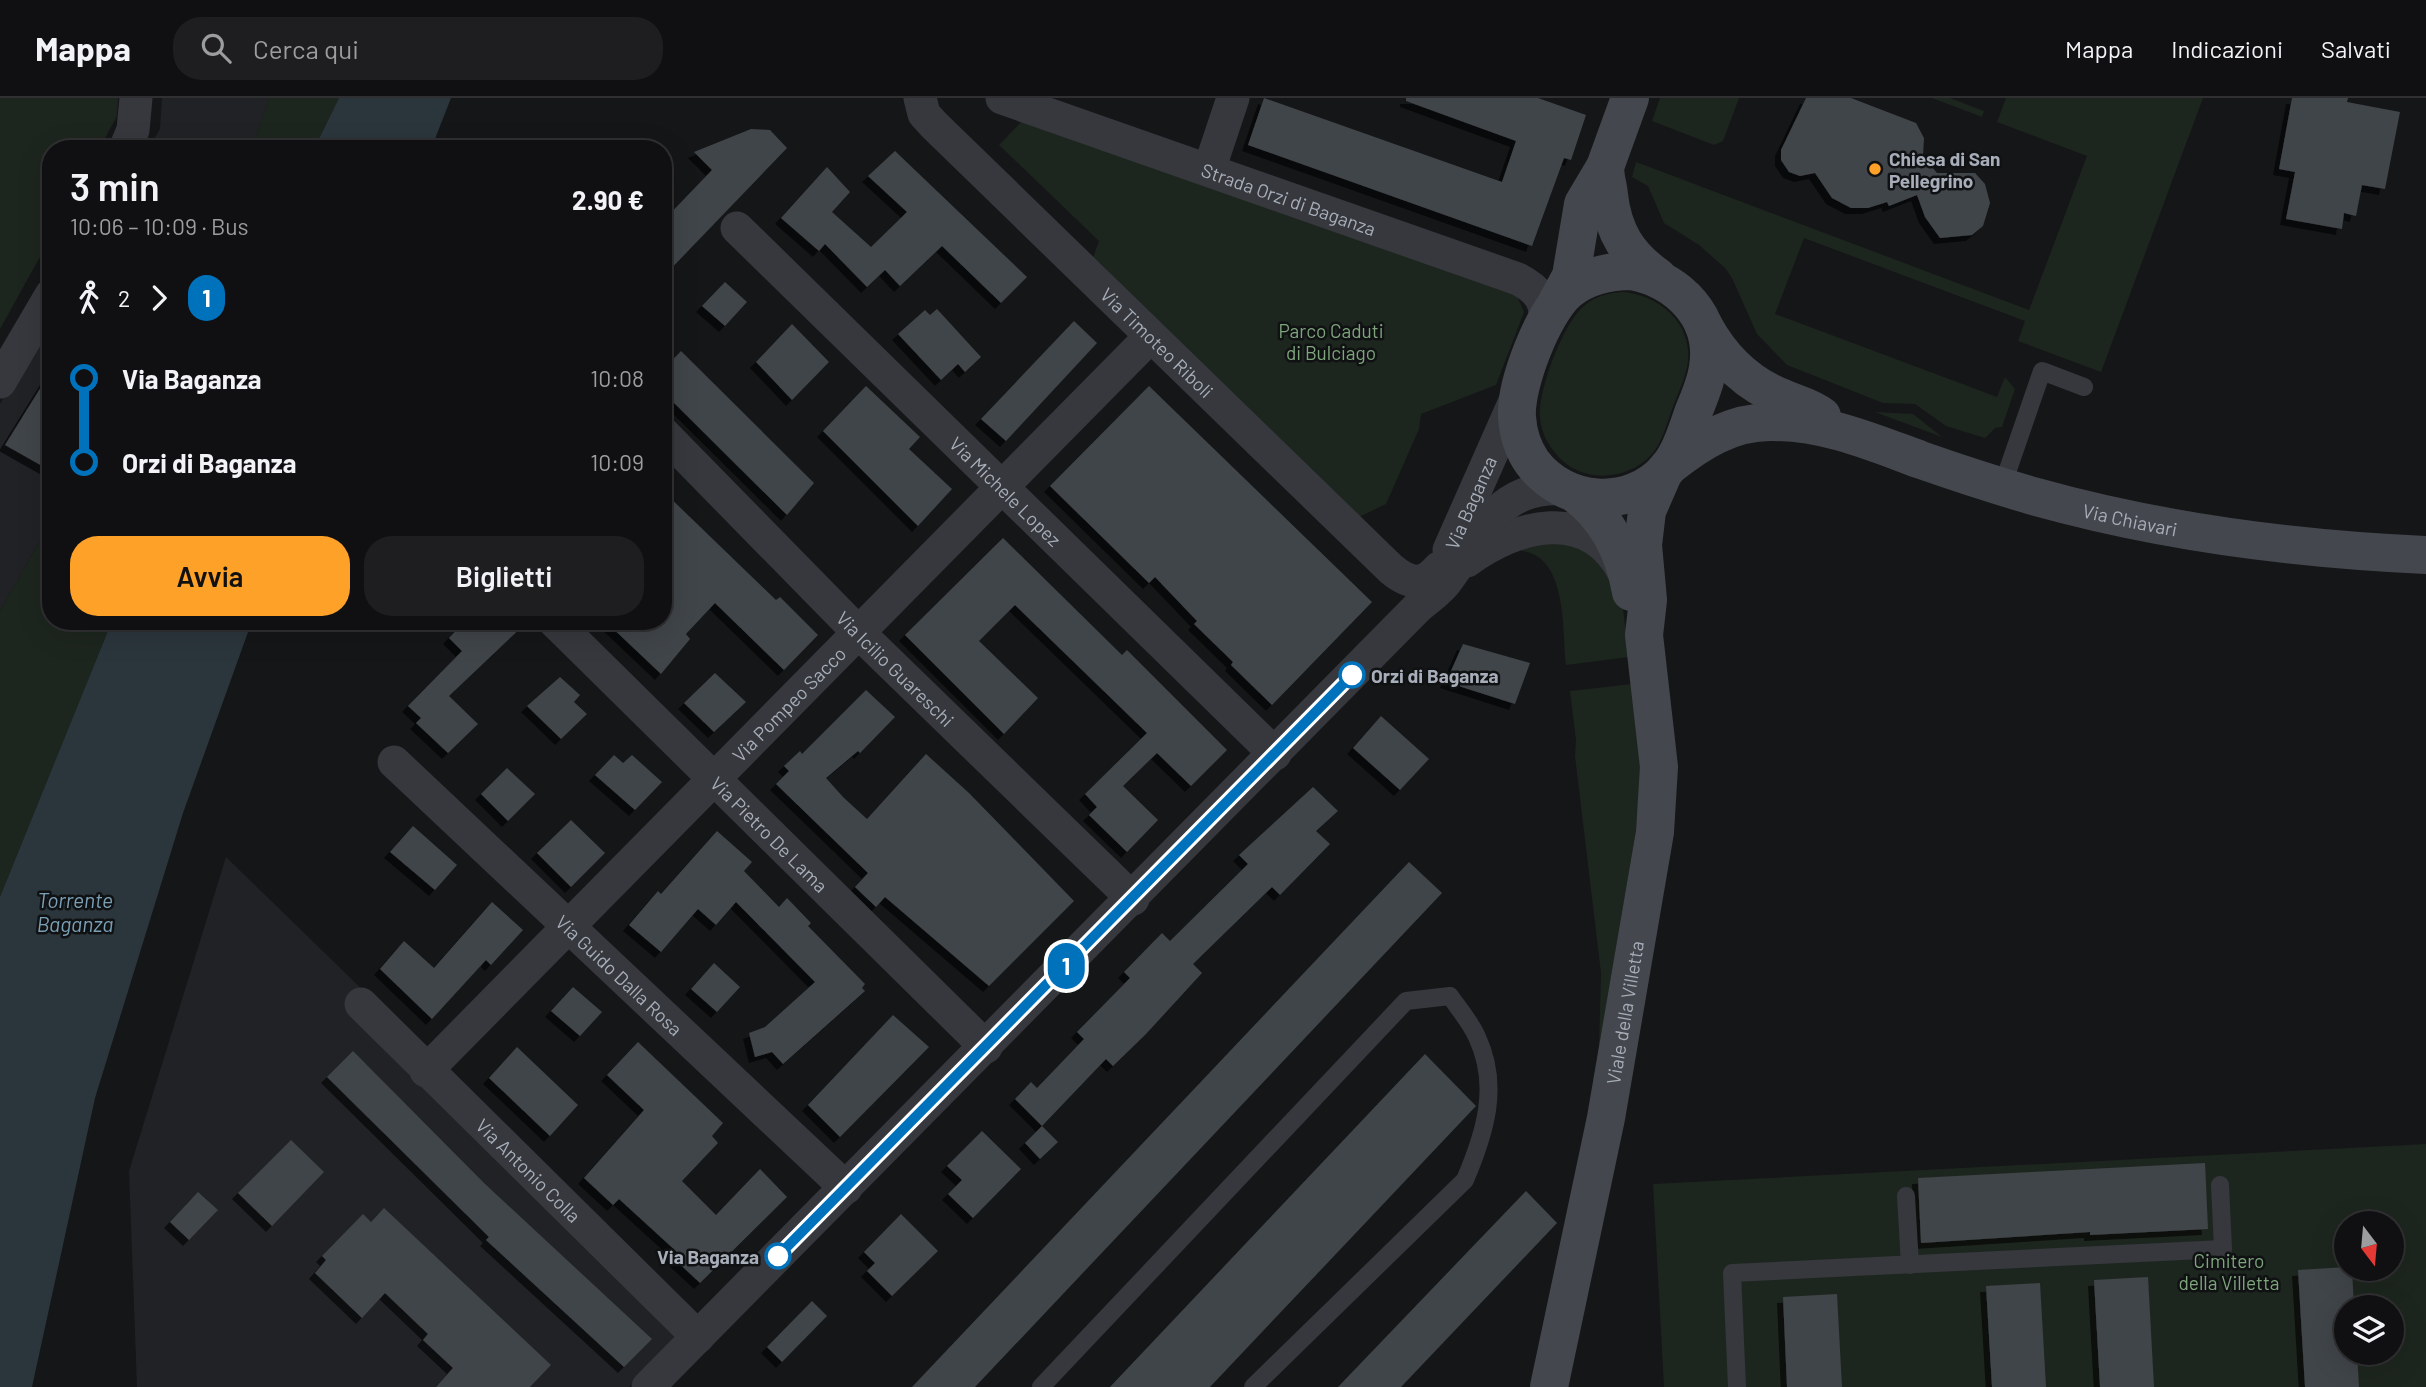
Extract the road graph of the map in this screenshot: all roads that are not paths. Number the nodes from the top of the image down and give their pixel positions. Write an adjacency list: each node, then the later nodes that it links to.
1 (136, 98): 6 (street)
2 (920, 98): 14 (street, Via Timoteo Riboli)
3 (1002, 98): 8 (street, Strada Orzi di Baganza)
4 (1233, 98): 8 (street)
5 (1630, 98): 7 (street)
6 (129, 140)
7 (1605, 167): 10 (street); 12 (street)
8 (1209, 170): 12 (street, Strada Orzi di Baganza)
9 (737, 228): 21 (street, Via Michele Lopez)
10 (1658, 277): 12 (street, Via Baganza); 13 (street, Via Baganza)
11 (42, 310): 15 (street)
12 (1550, 314): 16 (street, Via Baganza)
13 (1704, 326): 18 (street, Via Chiavari); 20 (street, Via Baganza)
14 (1150, 337): 21 (street, Via Pompeo Sacco); 26 (street, Via Timoteo Riboli)
15 (0, 382)
16 (1521, 387): 23 (street, Via Baganza); 25 (street, Via Baganza)
17 (2084, 387): 22 (lane)
18 (1844, 431): 20 (street, Via Chiavari); 22 (street, Via Chiavari)
19 (672, 442): 30 (street, Via Icilio Guareschi)
20 (1666, 469): 23 (street, Via Baganza); 31 (street, Viale della Villetta)
21 (1003, 486): 30 (street, Via Pompeo Sacco); 32 (street, Via Michele Lopez)
22 (2001, 487): 24 (street, Via Chiavari)
23 (1569, 491): 25 (street, Via Baganza); 27 (street, Viale della Villetta)
24 (2426, 555)
25 (1444, 572): 26 (street); 27 (street); 28 (street, Via Baganza)
26 (1404, 578): 28 (street)
27 (1629, 585): 31 (street, Viale della Villetta)
28 (1412, 612): 32 (street, Via Baganza)
29 (563, 630): 34 (street, Via Pietro De Lama)
30 (858, 632): 34 (street, Via Pompeo Sacco); 35 (street, Via Icilio Guareschi)
31 (1644, 635): 48 (street, Viale della Villetta)
32 (1275, 754): 35 (street, Via Baganza)
33 (394, 762): 36 (street, Via Guido Dalla Rosa)
34 (713, 780): 36 (street, Via Pompeo Sacco); 38 (street, Via Pietro De Lama)
35 (1133, 898): 38 (street, Via Baganza)
36 (569, 926): 39 (street, Via Pompeo Sacco); 41 (street, Via Guido Dalla Rosa)
37 (361, 1004): 39 (street, Via Antonio Colla)
38 (986, 1046): 41 (street, Via Baganza)
39 (426, 1071): 44 (street, Via Antonio Colla)
40 (2220, 1185): 43 (lane)
41 (846, 1188): 44 (street, Via Baganza)
42 (1906, 1196): 43 (lane)
43 (1910, 1265): 49 (lane)
44 (698, 1337): 45 (street, Via Baganza)
45 (648, 1387)
46 (1041, 1387): 47 (lane)
47 (1253, 1387)
48 (1549, 1387)
49 (1738, 1387)

